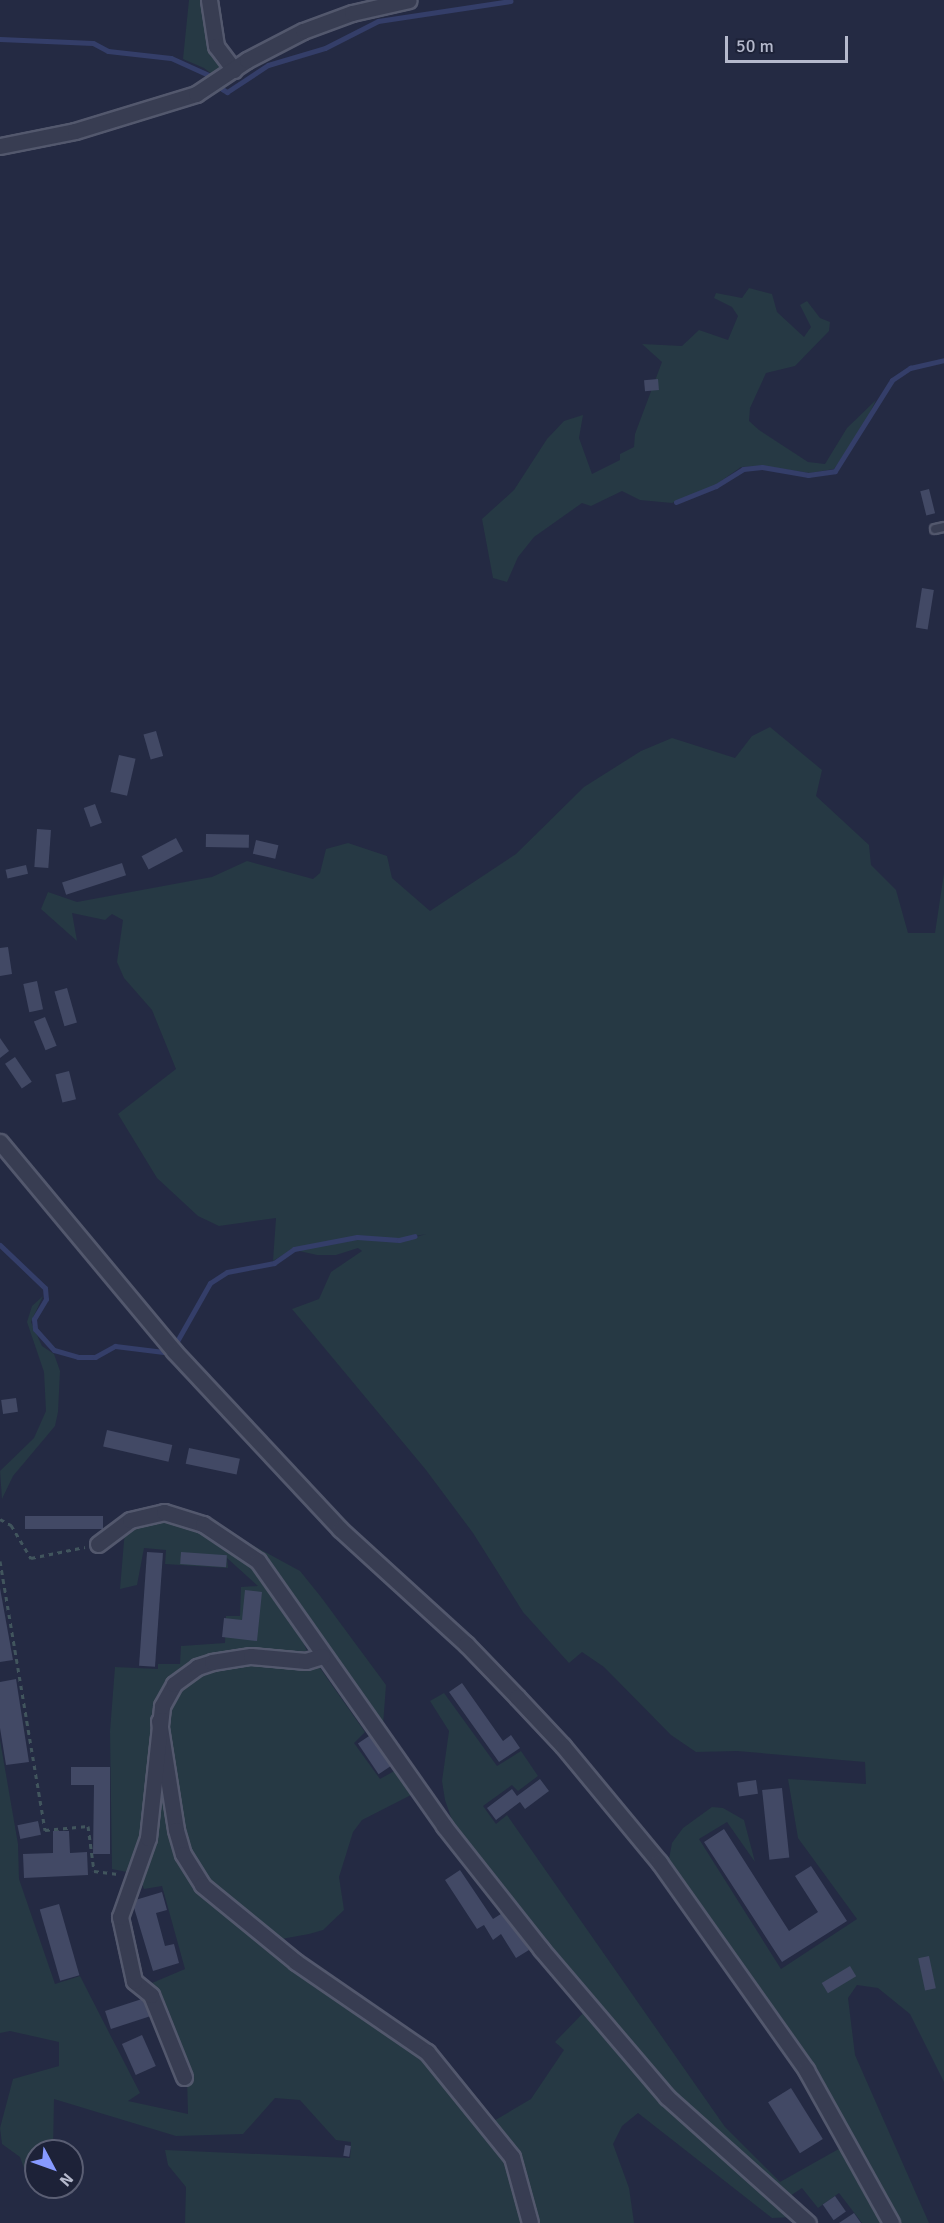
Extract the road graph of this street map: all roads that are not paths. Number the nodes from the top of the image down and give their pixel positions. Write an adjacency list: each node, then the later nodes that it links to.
1 (209, 0): 3 (street)
2 (409, 0): 3 (street)
3 (234, 70): 4 (street)
4 (0, 146)
5 (944, 526): 6 (lane)
6 (935, 529)
7 (0, 1142): 14 (street)
8 (98, 1544): 9 (street)
9 (322, 1656): 10 (street); 13 (street)
10 (159, 1721): 11 (street); 12 (street)
11 (184, 2077)
12 (530, 2223)
13 (808, 2223)
14 (891, 2223)

